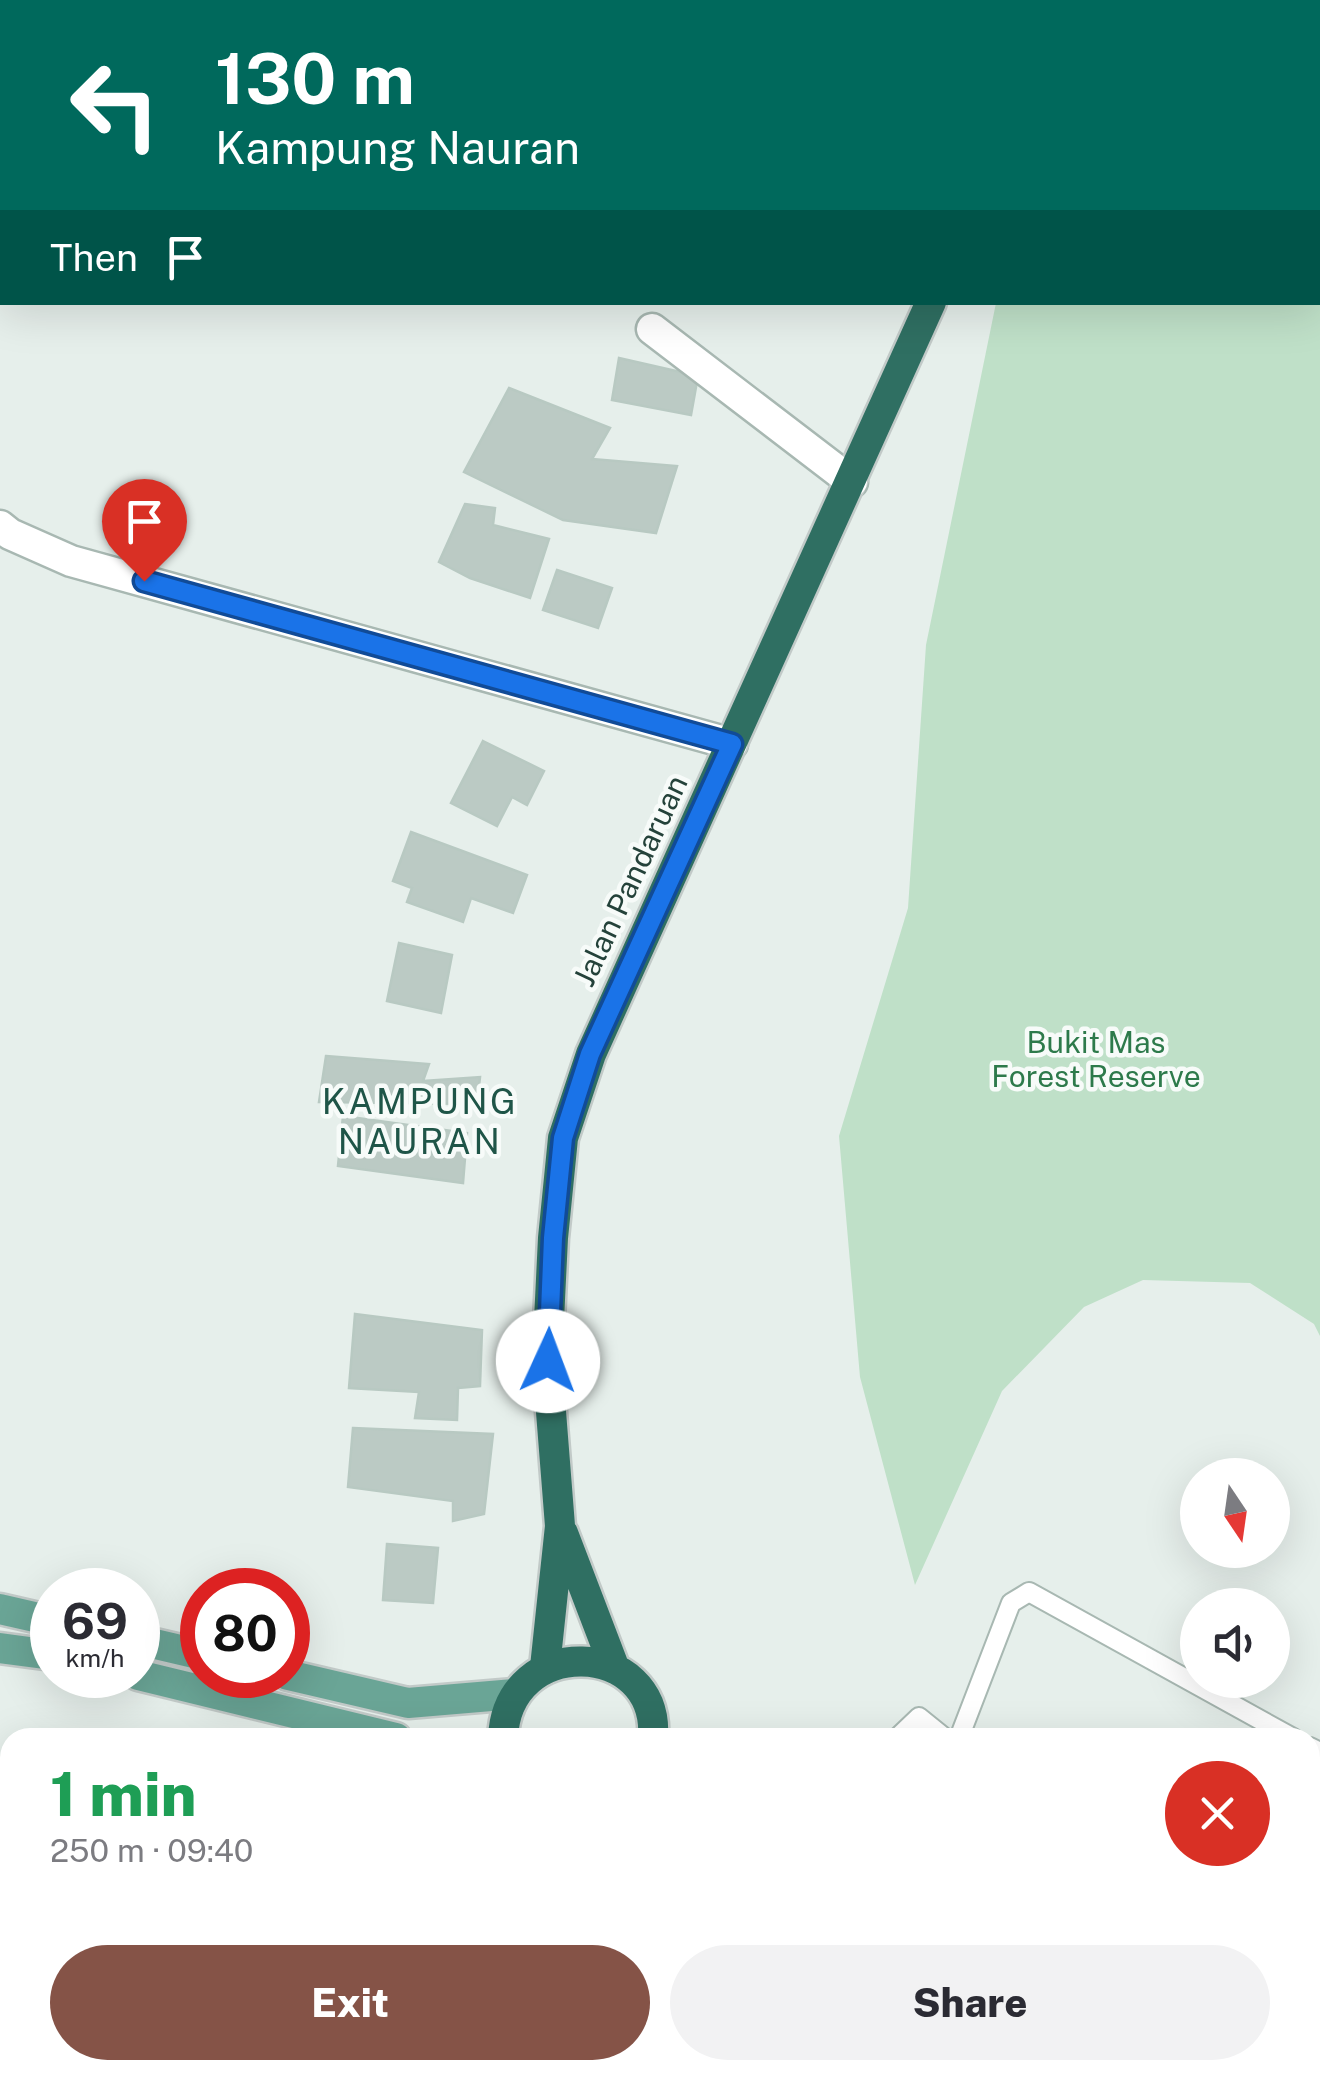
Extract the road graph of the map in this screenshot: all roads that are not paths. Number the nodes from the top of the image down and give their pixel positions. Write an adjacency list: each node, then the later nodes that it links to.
1 (923, 308): 3 (highway, Jalan Pandaruan)
2 (652, 329): 3 (street)
3 (852, 482): 5 (highway, Jalan Pandaruan)
4 (0, 526): 5 (street)
5 (732, 744): 6 (highway, Jalan Pandaruan)
6 (560, 1526): 11 (highway, Jalan Pandaruan); 12 (highway, Jalan Pandaruan)
7 (0, 1609): 8 (main road)
8 (30, 1616)
9 (0, 1648): 10 (main road)
10 (30, 1652)
11 (545, 1666): 12 (highway); 15 (highway)
12 (615, 1669): 16 (highway)
13 (160, 1680): 17 (main road)
14 (310, 1680): 15 (main road)
15 (514, 1694): 18 (highway)
16 (647, 1702): 19 (highway); 20 (highway)
17 (355, 1728)
18 (504, 1728)
19 (654, 1728)
20 (671, 1728)
21 (908, 1728): 22 (lane)
22 (933, 1728)
23 (963, 1728): 24 (lane)
24 (1276, 1728)

